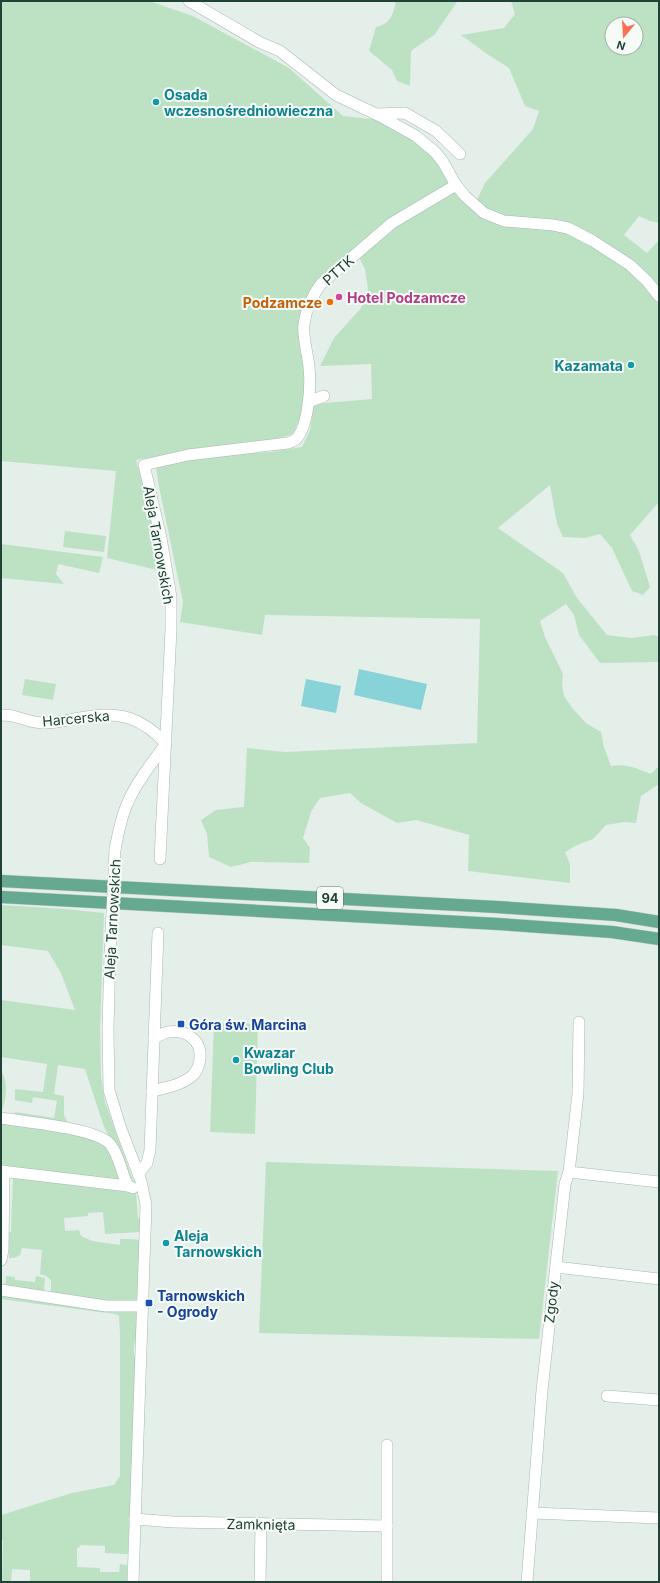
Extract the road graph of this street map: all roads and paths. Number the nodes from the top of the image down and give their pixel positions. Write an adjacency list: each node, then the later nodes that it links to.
1 (189, 1): 2 (street)
2 (376, 114): 3 (street); 4 (street)
3 (460, 154)
4 (456, 185): 5 (street); 7 (street, PTTK)
5 (659, 296)
6 (324, 396): 7 (street)
7 (308, 402): 8 (street, PTTK)
8 (144, 465): 10 (street, Aleja Tarnowskich)
9 (1, 715): 10 (street, Harcerska)
10 (166, 744): 11 (street, Aleja Tarnowskich); 23 (street, Aleja Tarnowskich, bridge)
11 (160, 859)
12 (1, 881): 14 (main road, 94)
13 (1, 897): 16 (main road, 94)
14 (659, 922)
15 (158, 933): 18 (street)
16 (659, 939)
17 (579, 1022): 22 (street, Zgody)
18 (154, 1038): 19 (street); 19 (street)
19 (152, 1091): 23 (street)
20 (1, 1118): 25 (street)
21 (2, 1171): 25 (street); 27 (street)
22 (569, 1172): 24 (street); 28 (street, Zgody)
23 (138, 1174): 26 (street, Aleja Tarnowskich)
24 (659, 1182)
25 (128, 1186): 26 (street)
26 (142, 1192): 31 (street, Aleja Tarnowskich)
27 (1, 1260)
28 (556, 1267): 29 (street); 35 (street, Zgody)
29 (659, 1280)
30 (1, 1290): 31 (street)
31 (143, 1306): 37 (street, Aleja Tarnowskich)
32 (607, 1396): 33 (street)
33 (659, 1400)
34 (388, 1445): 39 (street)
35 (532, 1512): 36 (street); 43 (street, Zgody)
36 (659, 1518)
37 (135, 1519): 38 (street, Zamknięta); 40 (street, Aleja Tarnowskich)
38 (260, 1523): 39 (street, Zamknięta); 41 (street)
39 (387, 1526): 42 (street)
40 (132, 1582)
41 (260, 1582)
42 (387, 1582)
43 (527, 1582)

